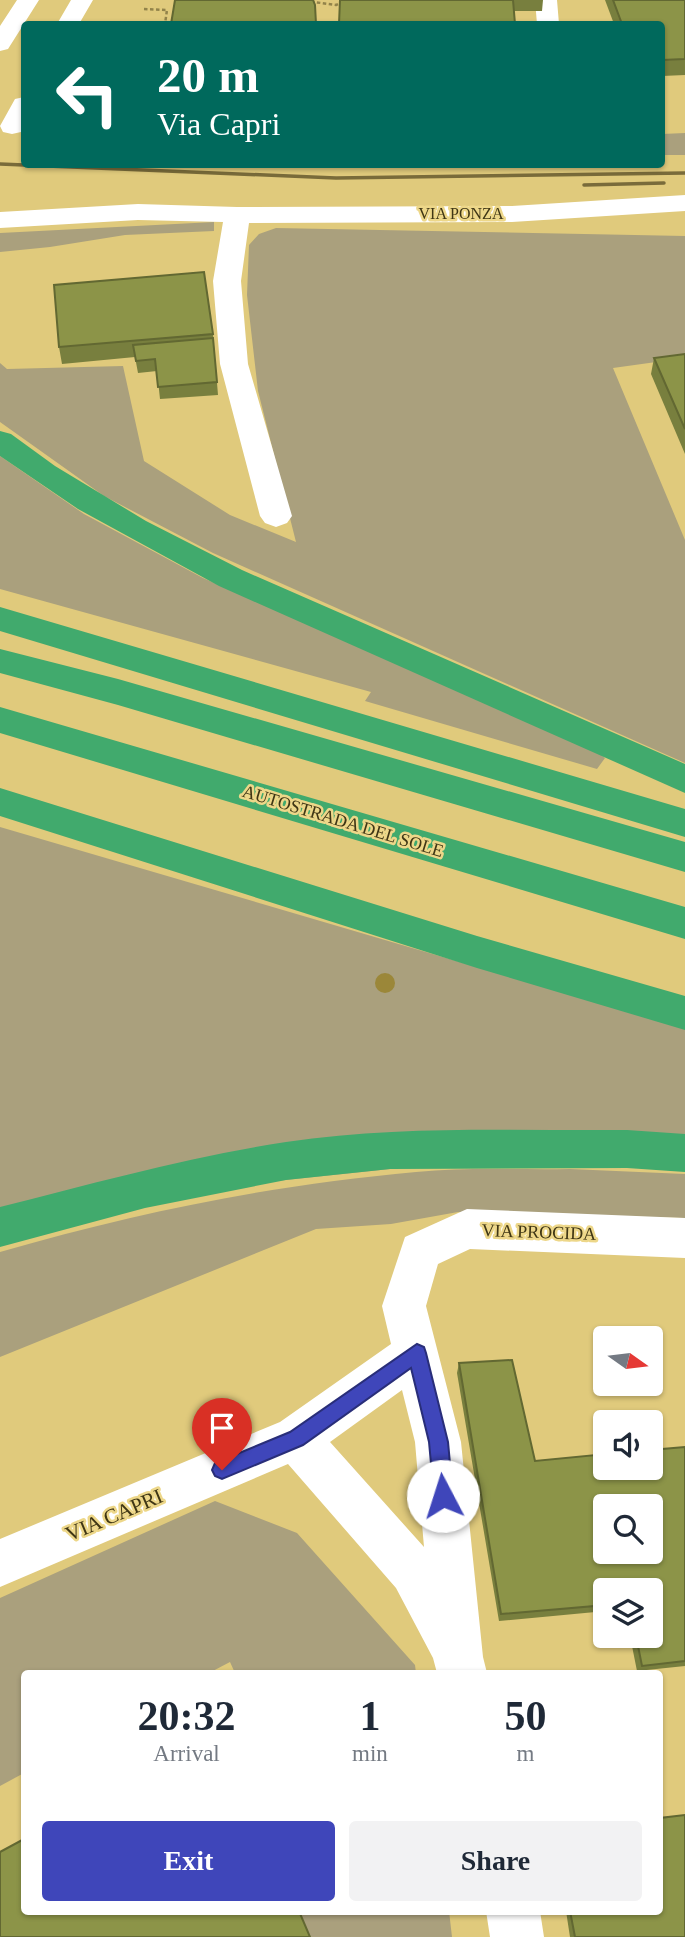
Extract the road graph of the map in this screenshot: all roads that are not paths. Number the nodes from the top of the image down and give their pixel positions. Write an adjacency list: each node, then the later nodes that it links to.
1 (28, 0): 6 (street)
2 (82, 0): 4 (street)
3 (546, 0): 5 (street)
4 (70, 21)
5 (548, 21)
6 (0, 44)
7 (21, 110): 8 (street)
8 (12, 127)
9 (685, 203): 10 (street, VIA PONZA)
10 (237, 215): 11 (street, VIA PONZA); 13 (street)
11 (0, 220)
12 (0, 441): 17 (highway)
13 (276, 516)
14 (0, 619): 19 (highway)
15 (0, 661): 20 (highway)
16 (0, 720): 21 (highway, AUTOSTRADA DEL SOLE)
17 (685, 779)
18 (0, 802): 22 (highway)
19 (685, 823)
20 (685, 857)
21 (685, 923)
22 (685, 1013)
23 (685, 1153): 24 (highway)
24 (0, 1227)
25 (685, 1238): 26 (street, VIA PROCIDA)
26 (417, 1353): 27 (street, VIA CAPRI); 29 (street)
27 (296, 1438): 28 (street, VIA CAPRI); 29 (street)
28 (0, 1563)
29 (460, 1665)
30 (514, 1915): 31 (street)
31 (517, 1937)

